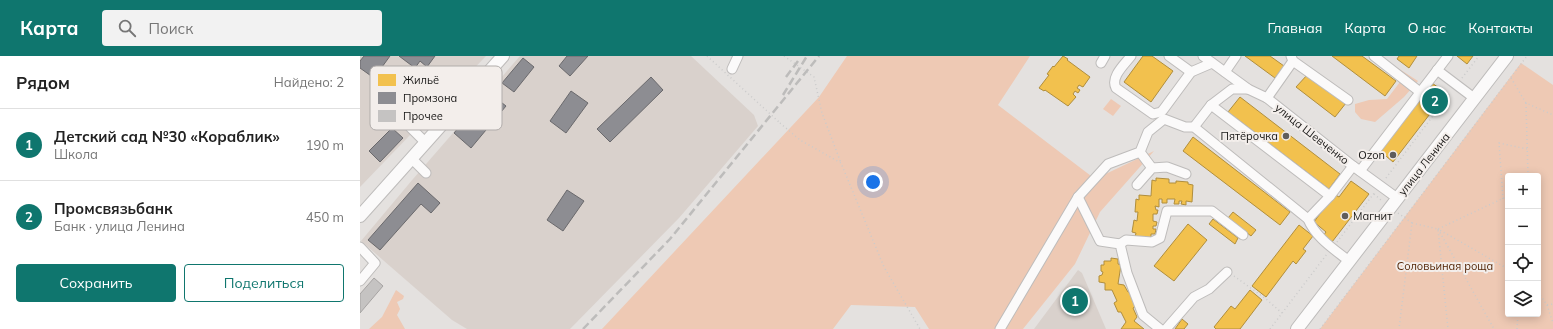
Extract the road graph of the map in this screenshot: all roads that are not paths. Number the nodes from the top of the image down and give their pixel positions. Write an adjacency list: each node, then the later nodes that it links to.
1 (738, 56): 13 (street)
2 (1131, 56): 15 (street)
3 (1169, 56): 15 (street)
4 (1203, 56): 11 (street, улица Шевченко)
5 (1236, 56): 16 (street)
6 (1374, 56): 18 (street)
7 (1448, 56): 14 (street)
8 (1506, 56): 20 (main road, улица Ленина)
9 (497, 58): 12 (main road)
10 (1292, 58): 19 (street); 21 (street)
11 (1212, 63): 15 (street); 16 (street, улица Шевченко)
12 (490, 66)
13 (732, 69)
14 (1437, 70): 18 (street); 20 (street)
15 (1191, 72)
16 (1225, 72): 17 (street, улица Шевченко)
17 (1248, 89): 19 (street, улица Шевченко); 22 (street)
18 (1420, 92): 30 (street)
19 (1266, 98): 30 (street, улица Шевченко)
20 (1474, 98): 36 (main road, улица Ленина)
21 (1348, 100)
22 (1211, 105): 23 (street); 34 (street)
23 (1194, 127): 27 (street); 38 (street)
24 (413, 130): 26 (street)
25 (435, 130): 26 (main road)
26 (425, 142): 28 (main road)
27 (1140, 152): 29 (street); 35 (street)
28 (411, 158): 31 (street); 37 (main road)
29 (1152, 168): 32 (street); 33 (street)
30 (1356, 168): 34 (street); 36 (street, улица Шевченко)
31 (426, 173)
32 (1186, 174)
33 (1137, 185)
34 (1330, 196): 38 (street)
35 (1078, 197): 40 (street); 45 (street)
36 (1394, 203): 42 (main road, улица Ленина)
37 (360, 216)
38 (1308, 219): 42 (street)
39 (1244, 235): 40 (street)
40 (1120, 244): 46 (street)
41 (360, 247): 44 (street)
42 (1349, 261): 48 (main road, улица Ленина)
43 (1228, 272): 47 (street)
44 (360, 281)
45 (1000, 329)
46 (1160, 329)
47 (1166, 329)
48 (1297, 329)

